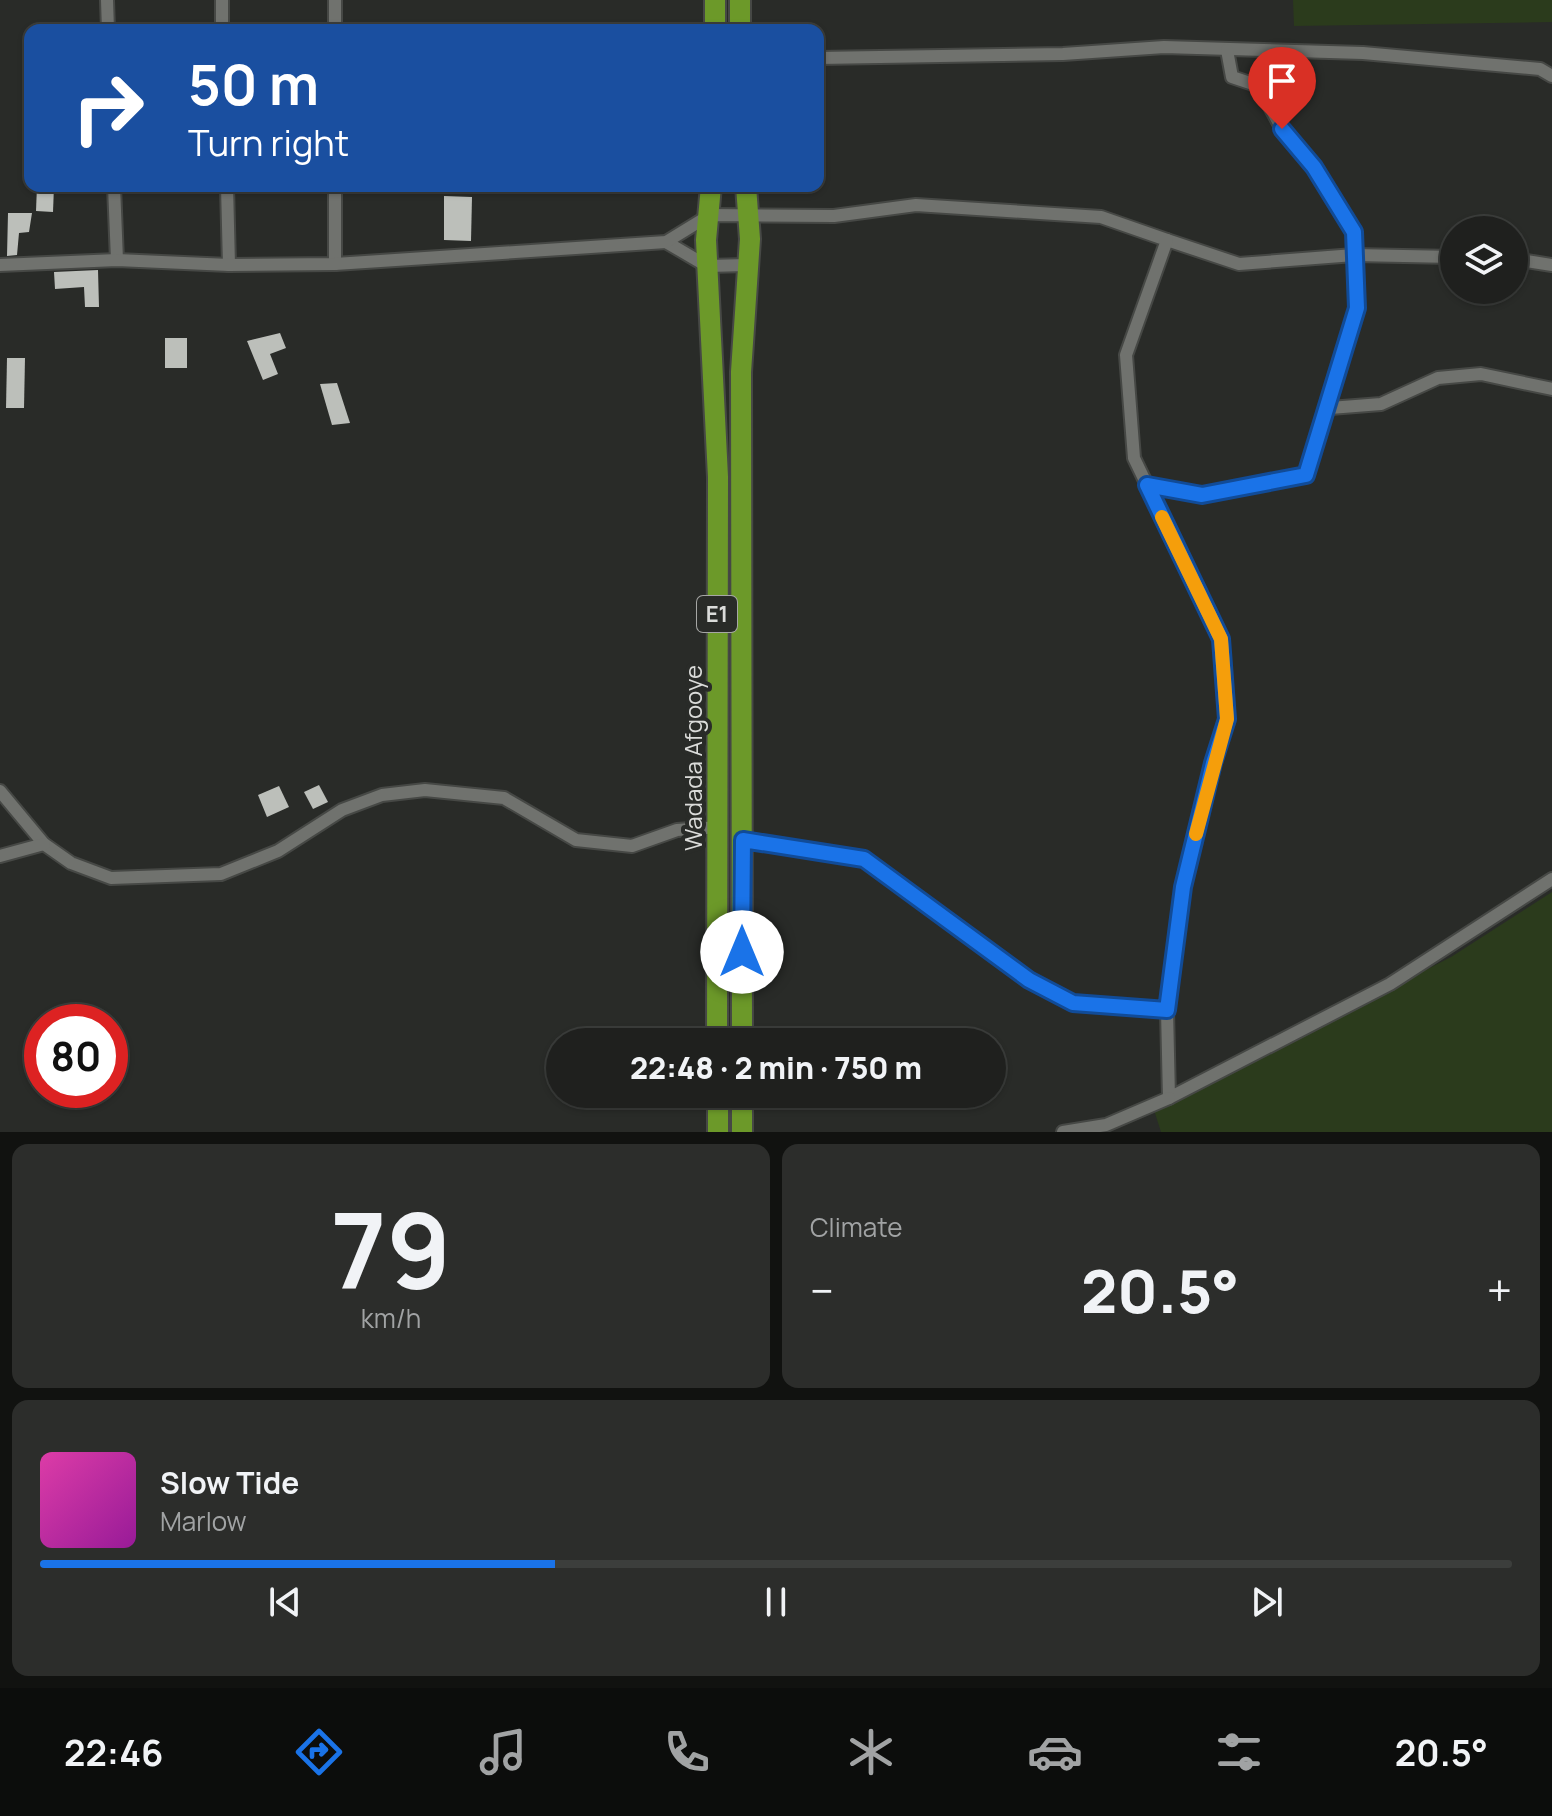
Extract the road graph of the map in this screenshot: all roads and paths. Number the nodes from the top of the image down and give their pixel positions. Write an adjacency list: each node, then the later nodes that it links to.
1 (107, 0): 6 (street)
2 (222, 0): 7 (street)
3 (335, 0): 8 (street)
4 (715, 0): 9 (highway)
5 (740, 0): 10 (highway)
6 (108, 24)
7 (222, 24)
8 (335, 24)
9 (715, 24)
10 (740, 24)
11 (1227, 50): 12 (street); 13 (street); 23 (street)
12 (824, 58)
13 (1552, 76)
14 (114, 192): 25 (street)
15 (227, 192): 29 (street)
16 (335, 192): 27 (street)
17 (711, 192): 19 (highway, Wadada Afgooye / E1)
18 (746, 192): 20 (highway, E1)
19 (710, 215): 20 (street); 22 (street); 32 (highway, Wadada Afgooye / E1)
20 (748, 216): 21 (street); 30 (highway, E1)
21 (1167, 240): 23 (street); 35 (street)
22 (666, 242): 27 (street); 32 (street)
23 (1354, 255): 24 (street); 34 (street)
24 (1440, 257)
25 (117, 260): 28 (street); 29 (street)
26 (1528, 261): 31 (street)
27 (335, 264): 29 (street)
28 (0, 265)
29 (229, 265)
30 (747, 265): 32 (street); 38 (highway, E1)
31 (1552, 265)
32 (707, 266): 37 (highway, Wadada Afgooye / E1)
33 (1552, 389): 34 (street)
34 (1330, 408): 35 (street)
35 (1147, 485): 42 (street)
36 (0, 791): 39 (street)
37 (719, 827): 39 (street); 43 (highway, Wadada Afgooye / E1)
38 (743, 840): 42 (street); 44 (highway, E1)
39 (44, 844): 40 (street)
40 (0, 856)
41 (1552, 879): 45 (street)
42 (1167, 1010): 45 (street)
43 (717, 1028)
44 (742, 1028)
45 (1169, 1098): 50 (street)
46 (718, 1108): 48 (highway)
47 (742, 1108): 49 (highway)
48 (718, 1132)
49 (742, 1132)
50 (1063, 1132)

